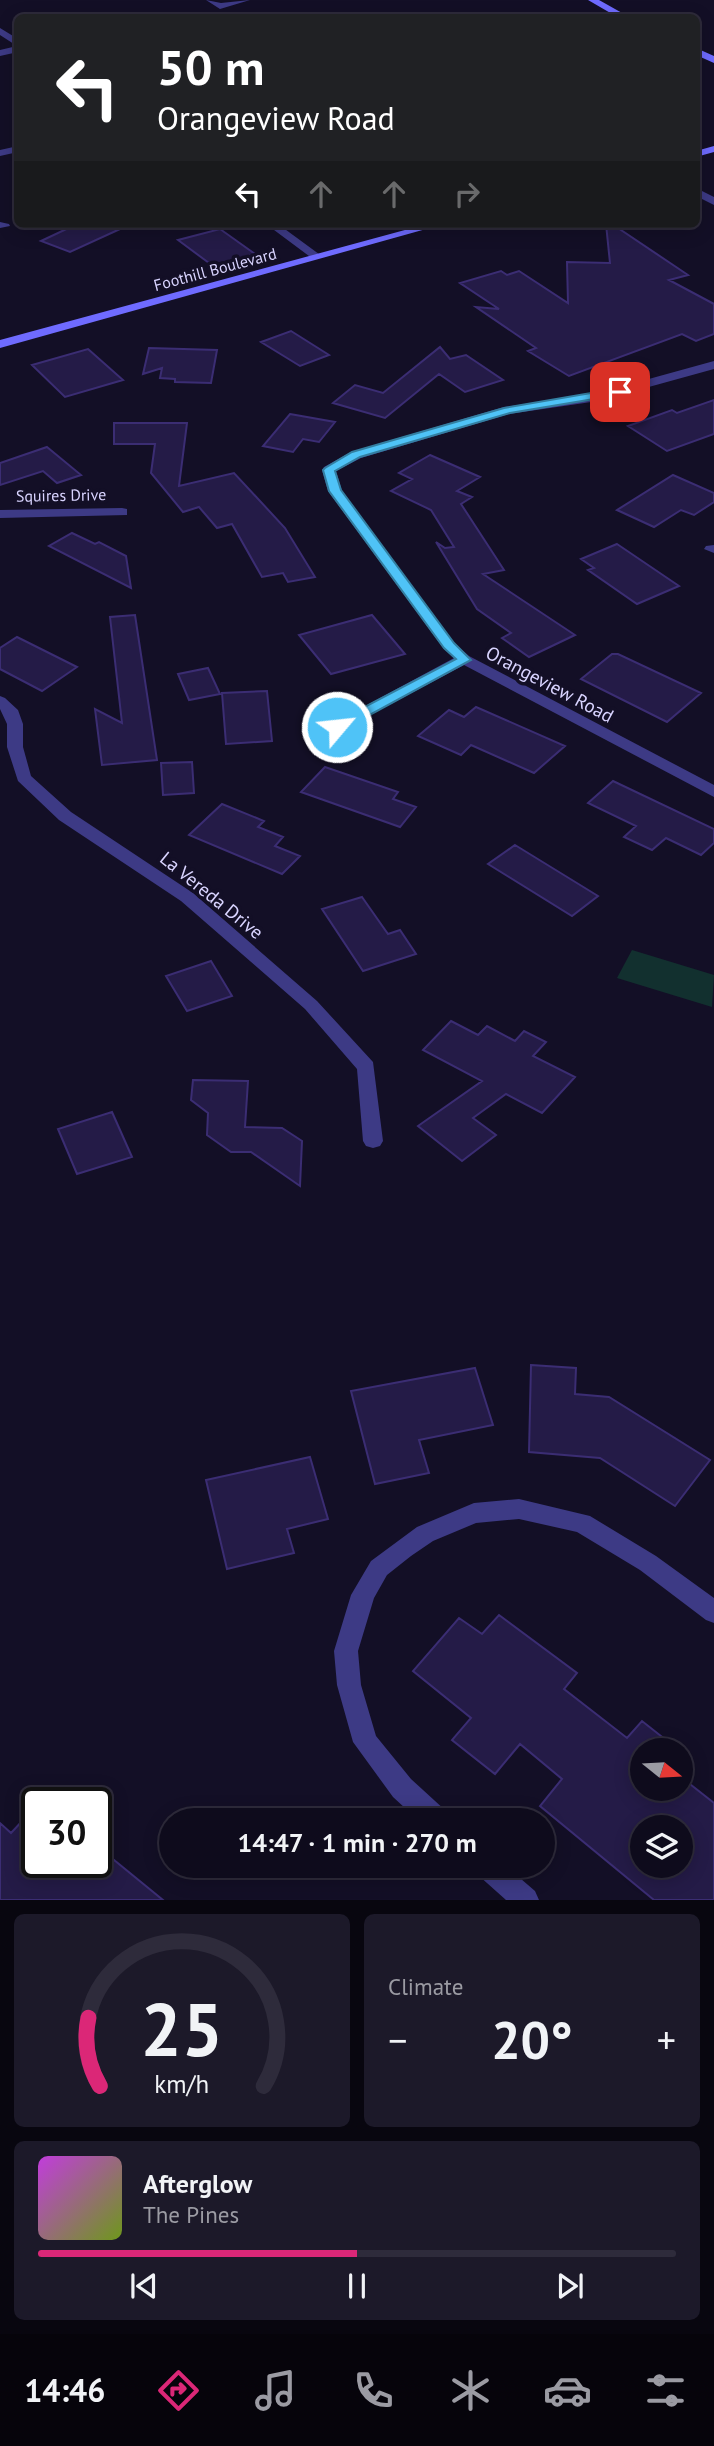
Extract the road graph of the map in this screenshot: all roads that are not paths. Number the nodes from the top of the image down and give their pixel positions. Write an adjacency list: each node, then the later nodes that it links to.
1 (210, 0): 2 (street)
2 (246, 0)
3 (592, 0): 4 (street)
4 (620, 14)
5 (277, 228): 7 (street)
6 (424, 228): 7 (street, Foothill Boulevard)
7 (317, 257): 8 (street, Foothill Boulevard)
8 (0, 344)
9 (714, 365): 12 (street, Orangeview Road)
10 (122, 512): 11 (street, Squires Drive)
11 (0, 514)
12 (464, 660): 14 (street); 15 (street, Orangeview Road)
13 (0, 701): 16 (street, La Vereda Drive)
14 (337, 727)
15 (714, 792)
16 (373, 1141)
17 (714, 1612): 18 (street)
18 (424, 1808)
19 (501, 1878): 20 (street)
20 (526, 1900)

